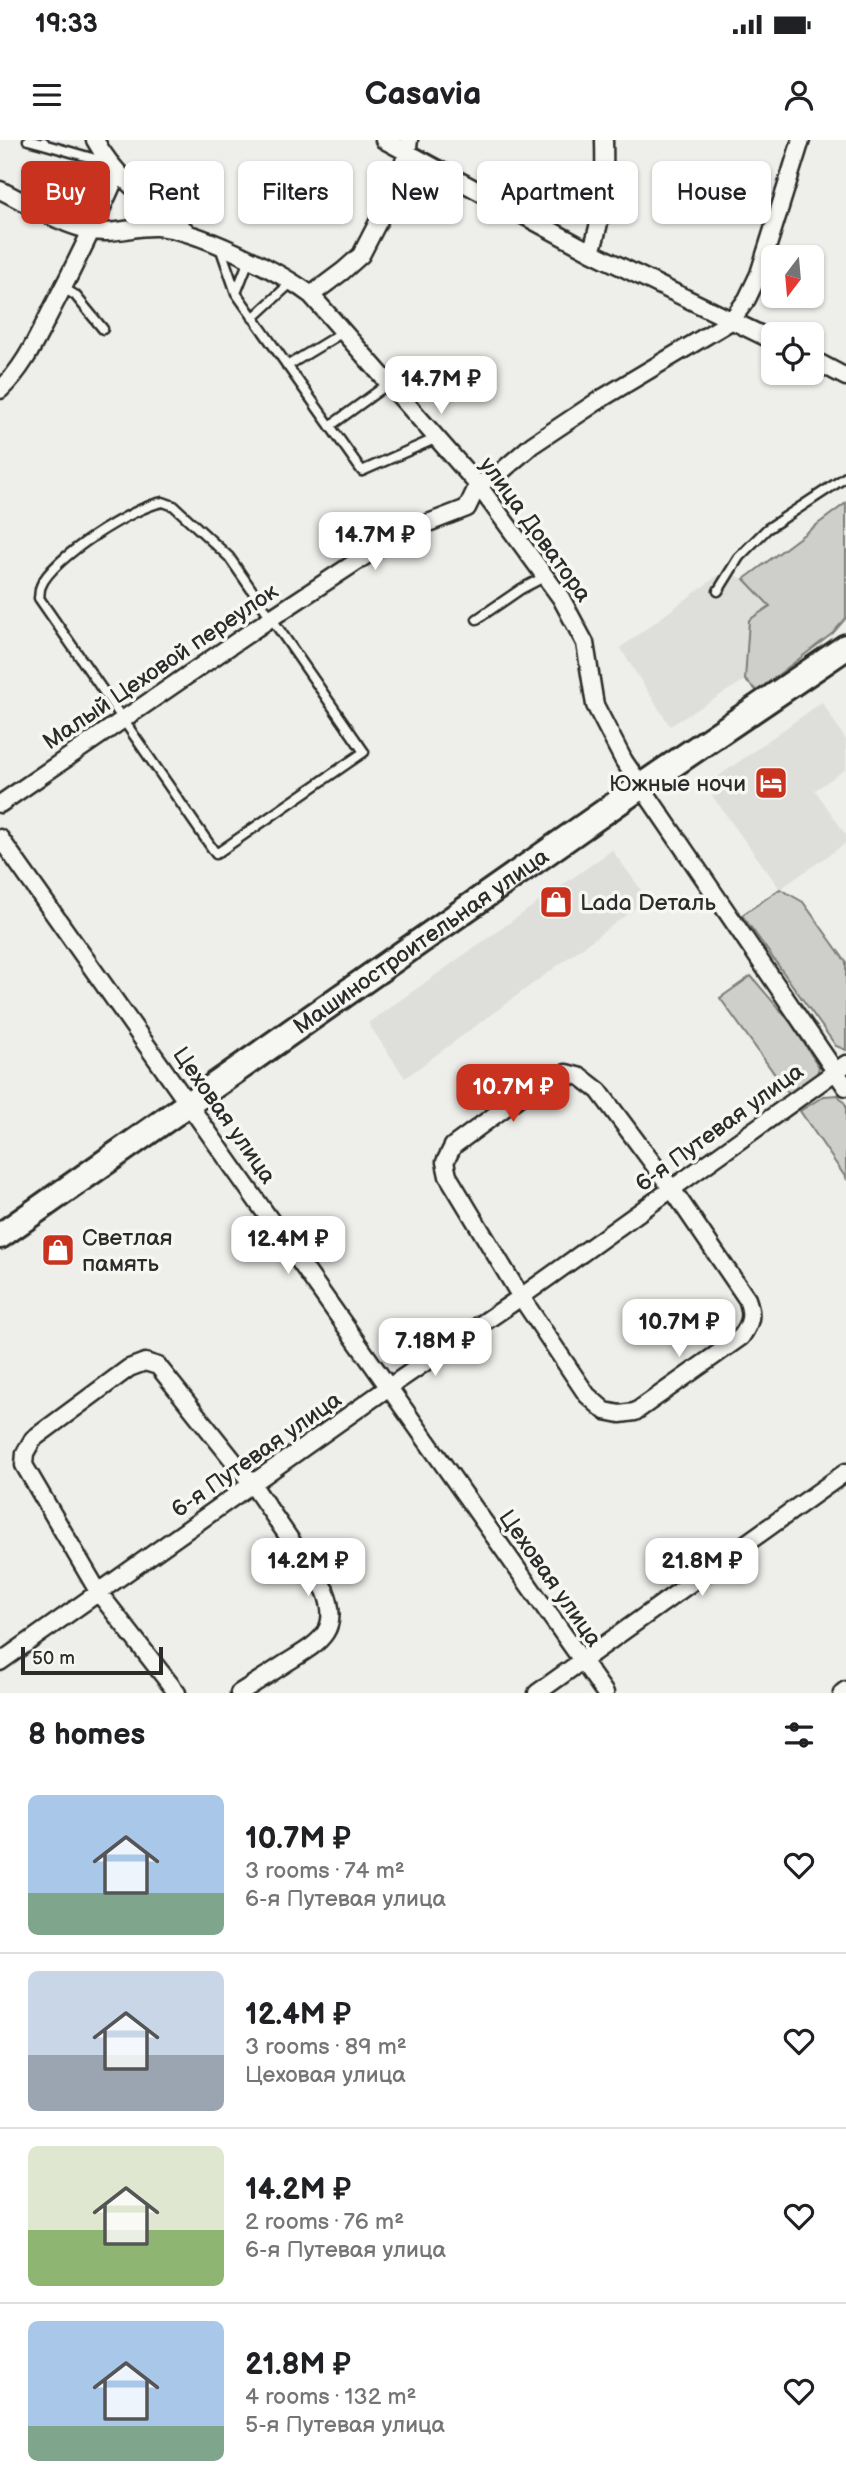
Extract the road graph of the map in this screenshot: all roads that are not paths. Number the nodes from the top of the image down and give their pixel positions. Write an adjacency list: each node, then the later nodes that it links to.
1 (28, 140): 6 (lane)
2 (95, 140): 8 (street)
3 (384, 140): 7 (street)
4 (604, 140): 13 (street)
5 (801, 140): 20 (street)
6 (44, 142): 8 (lane)
7 (408, 147): 13 (street); 18 (street)
8 (112, 168): 10 (street); 11 (street)
9 (0, 190): 10 (street)
10 (93, 231): 11 (street, улица Доватора); 16 (street)
11 (186, 231): 12 (street, улица Доватора)
12 (220, 247): 14 (street, улица Доватора); 17 (lane)
13 (591, 252): 20 (street)
14 (249, 260): 15 (street, улица Доватора); 17 (lane)
15 (293, 281): 18 (street, улица Доватора); 19 (lane)
16 (63, 288): 21 (lane); 28 (street)
17 (236, 293): 19 (lane)
18 (311, 295): 22 (street, улица Доватора)
19 (253, 318): 25 (lane)
20 (731, 321): 23 (street); 32 (street, Малый Цеховой переулок)
21 (103, 329)
22 (343, 332): 25 (lane); 27 (street, улица Доватора)
23 (761, 335)
24 (824, 365): 26 (street)
25 (287, 366): 29 (lane)
26 (846, 377)
27 (388, 384): 29 (lane); 30 (street, улица Доватора)
28 (0, 390)
29 (330, 426): 30 (lane)
30 (437, 438): 32 (street, улица Доватора)
31 (846, 477): 34 (lane)
32 (478, 485): 33 (street, улица Доватора); 35 (street, Малый Цеховой переулок)
33 (546, 576): 36 (lane); 39 (street, улица Доватора)
34 (718, 591)
35 (271, 618): 38 (street, Малый Цеховой переулок); 38 (lane); 38 (lane)
36 (477, 619)
37 (846, 647): 39 (main road, Машиностроительная улица)
38 (123, 719): 40 (street, Малый Цеховой переулок)
39 (640, 787): 42 (street, улица Доватора); 44 (main road, Машиностроительная улица)
40 (0, 804)
41 (0, 838): 44 (street, Цеховая улица)
42 (841, 1068): 43 (street, улица Доватора); 45 (street, 6-я Путевая улица)
43 (846, 1087)
44 (190, 1104): 46 (main road, Машиностроительная улица); 48 (street, Цеховая улица)
45 (672, 1189): 47 (street, 6-я Путевая улица); 47 (street); 47 (street)
46 (0, 1236)
47 (521, 1297): 48 (street, 6-я Путевая улица)
48 (389, 1387): 50 (street, 6-я Путевая улица); 52 (street, Цеховая улица)
49 (846, 1472): 52 (street)
50 (253, 1484): 51 (street, 6-я Путевая улица); 51 (street); 56 (street)
51 (99, 1593): 53 (street, 6-я Путевая улица); 55 (street)
52 (582, 1661): 57 (street); 58 (street, Цеховая улица)
53 (0, 1662)
54 (846, 1690): 59 (street)
55 (177, 1693)
56 (239, 1693)
57 (537, 1693)
58 (605, 1693)
59 (842, 1693)

